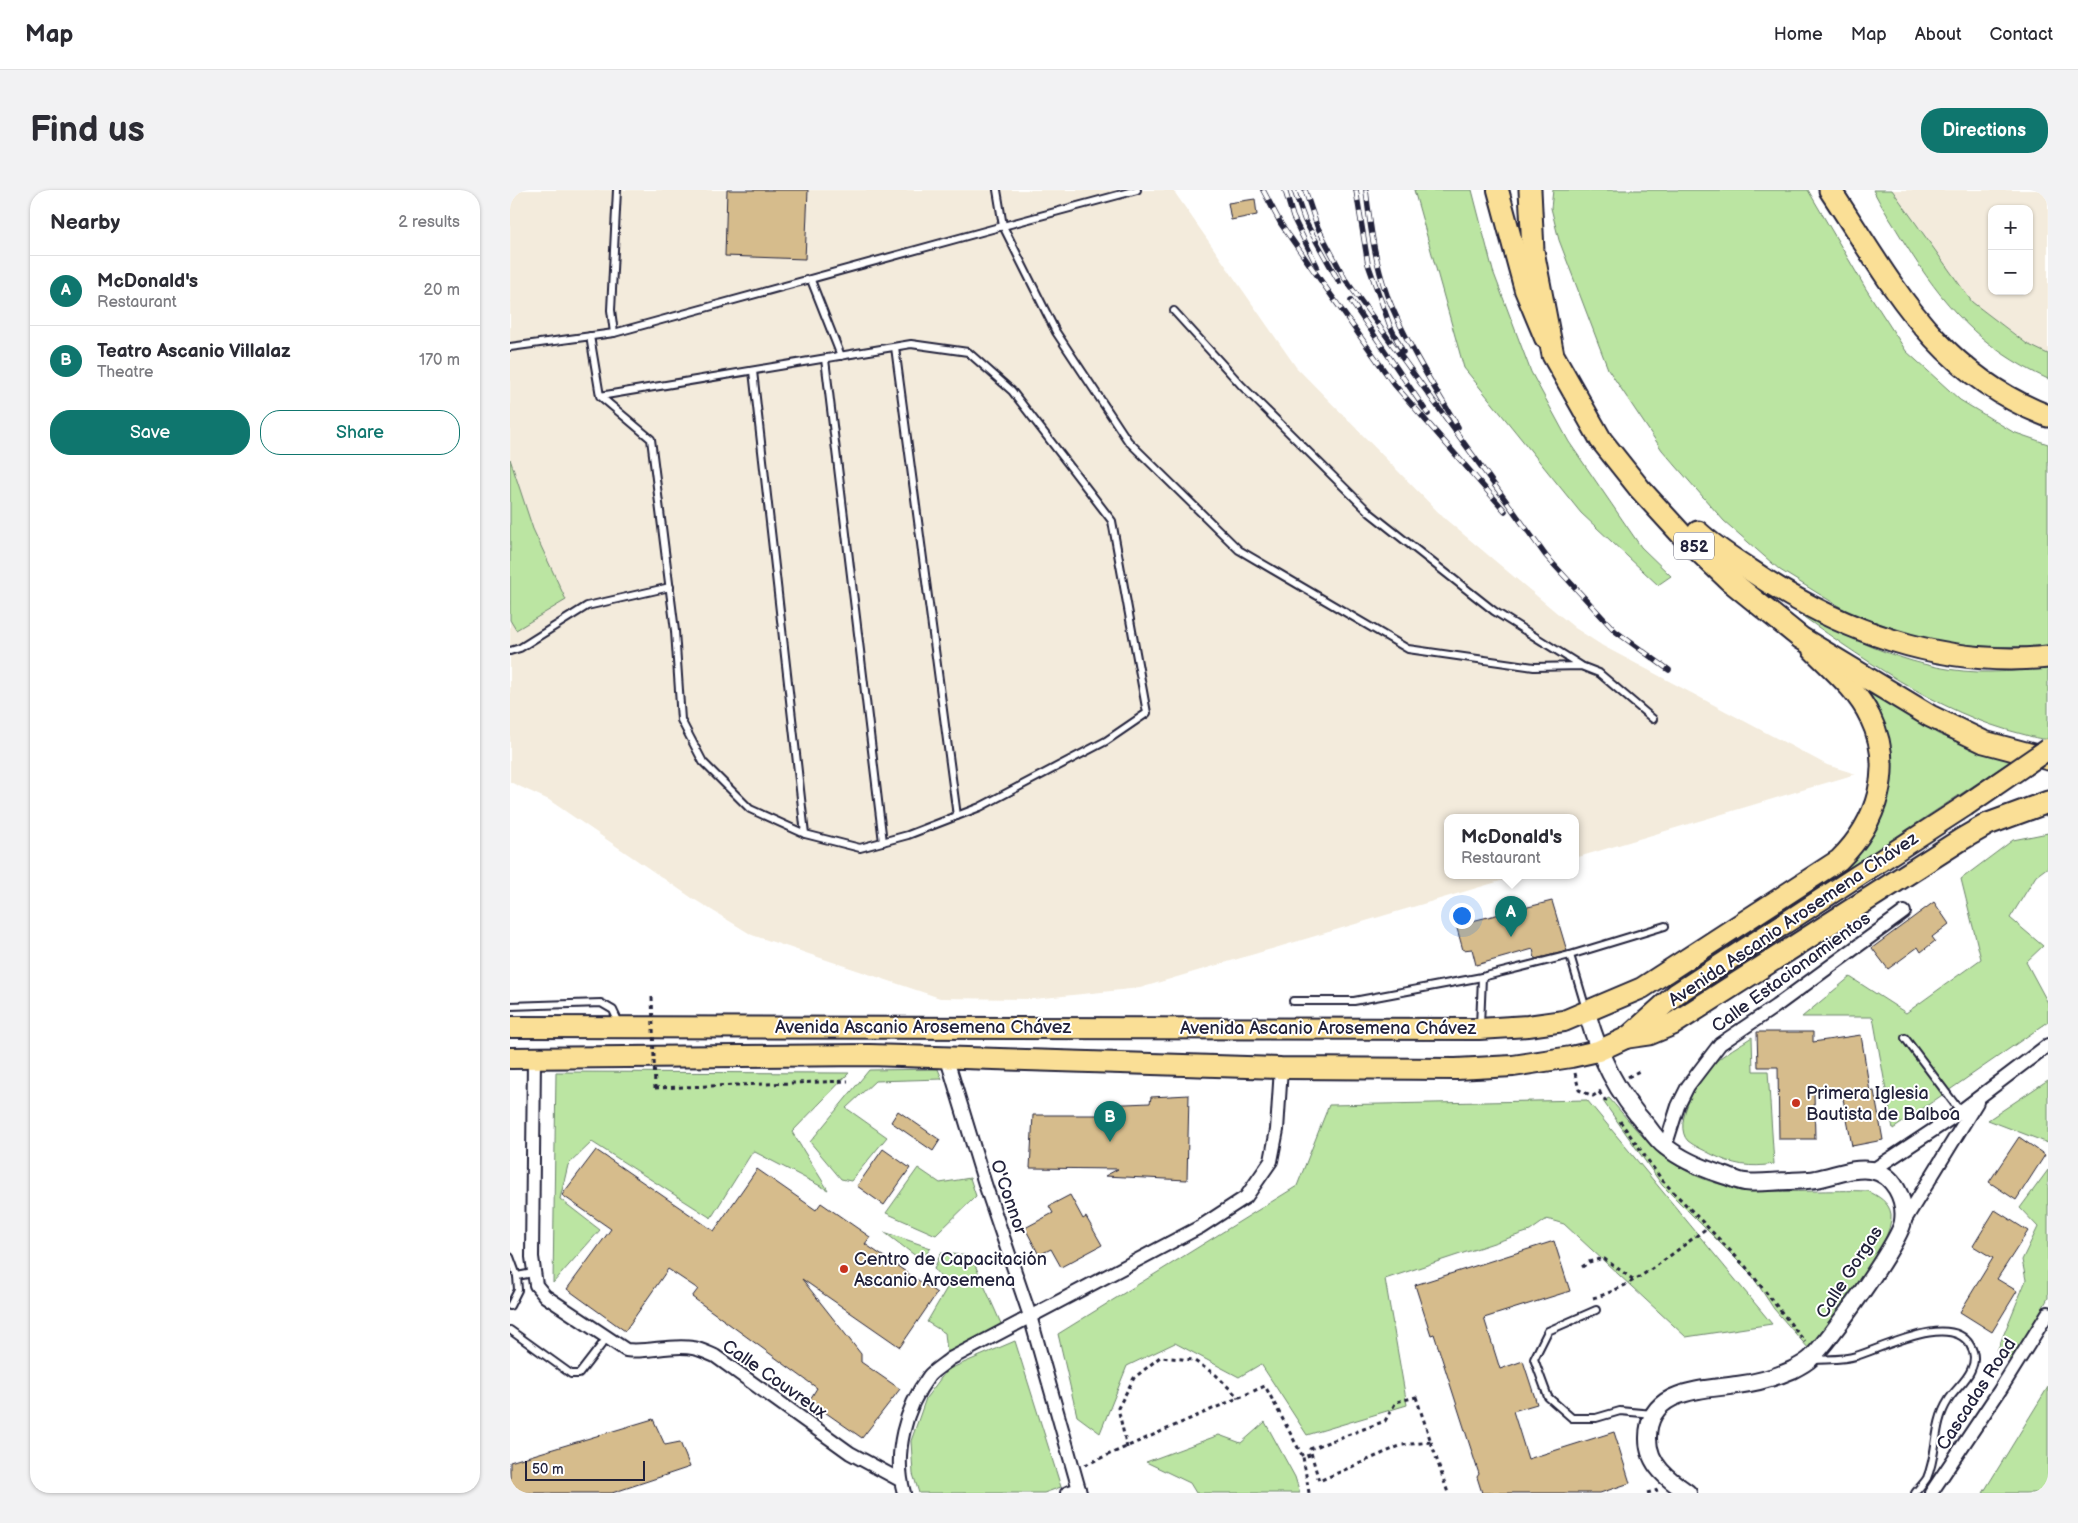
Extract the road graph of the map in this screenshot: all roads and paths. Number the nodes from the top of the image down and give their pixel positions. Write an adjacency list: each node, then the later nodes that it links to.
1 (617, 190): 12 (lane)
2 (997, 190): 8 (lane)
3 (1137, 190): 8 (lane)
4 (1498, 190): 16 (main road, 852)
5 (1530, 190): 16 (highway)
6 (1830, 190): 9 (highway)
7 (1843, 190): 9 (main road)
8 (1003, 226): 10 (lane); 27 (lane)
9 (1884, 270): 21 (highway)
10 (811, 280): 12 (lane); 17 (lane)
11 (1174, 312): 27 (lane)
12 (614, 333): 13 (lane)
13 (590, 336): 14 (lane); 20 (lane)
14 (510, 347)
15 (895, 347): 17 (lane); 32 (lane); 32 (lane)
16 (1553, 355): 22 (highway, 852)
17 (841, 356): 18 (lane)
18 (825, 359): 19 (lane); 34 (lane)
19 (753, 371): 20 (lane); 33 (lane)
20 (600, 396): 23 (lane)
21 (2048, 416)
22 (1601, 440): 24 (highway, 852); 26 (highway)
23 (670, 587): 25 (lane); 33 (lane)
24 (1800, 638): 30 (highway); 42 (main road, Avenida Ascanio Arosemena Chávez)
25 (510, 651)
26 (2048, 657)
27 (1582, 666): 28 (lane)
28 (1653, 719)
29 (2048, 750): 46 (main road, Avenida Ascanio Arosemena Chávez, bridge)
30 (2048, 759)
31 (2048, 802): 46 (highway)
32 (956, 816): 34 (lane)
33 (805, 834): 34 (lane)
34 (883, 842)
35 (1904, 912): 60 (street, Calle Estacionamientos)
36 (1665, 926): 37 (lane)
37 (1570, 955): 38 (lane); 42 (lane)
38 (1482, 977): 40 (lane); 45 (lane)
39 (652, 998): 54 (path, bridge)
40 (1293, 1001)
41 (510, 1006): 43 (lane)
42 (1587, 1013): 45 (main road, Avenida Ascanio Arosemena Chávez); 49 (street)
43 (620, 1026): 44 (main road, Avenida Ascanio Arosemena Chávez); 45 (main road, Avenida Ascanio Arosemena Chávez)
44 (510, 1027)
45 (1480, 1029)
46 (1628, 1037): 49 (main road, Avenida Ascanio Arosemena Chávez)
47 (1905, 1038): 58 (lane)
48 (2048, 1045): 56 (street)
49 (1598, 1051): 53 (main road, Avenida Ascanio Arosemena Chávez); 60 (street)
50 (946, 1056): 52 (main road, Avenida Ascanio Arosemena Chávez); 53 (main road, Avenida Ascanio Arosemena Chávez); 73 (street, O'Connor)
51 (510, 1058): 52 (main road, Avenida Ascanio Arosemena Chávez)
52 (534, 1068): 66 (street, Calle Couvreux)
53 (1281, 1068): 73 (street)
54 (848, 1081)
55 (1599, 1092): 57 (path)
56 (1982, 1093): 58 (street); 62 (street)
57 (1611, 1108)
58 (1960, 1111): 61 (street)
59 (1616, 1116): 63 (path)
60 (1665, 1147): 61 (street)
61 (1873, 1170): 62 (street, Calle Gorgas)
62 (1903, 1223): 76 (street, Calle Gorgas)
63 (1707, 1228): 68 (path); 76 (path)
64 (510, 1257): 67 (lane)
65 (1582, 1267): 68 (path)
66 (533, 1273): 67 (lane); 75 (street, Calle Couvreux)
67 (517, 1276): 70 (lane)
68 (1634, 1280): 69 (path)
69 (1593, 1298)
70 (510, 1306)
71 (1596, 1310): 78 (lane)
72 (2048, 1313): 91 (street, Cascadas Road)
73 (1030, 1316): 83 (street, O'Connor); 84 (street)
74 (510, 1330): 75 (lane)
75 (606, 1338): 84 (street, Calle Couvreux)
76 (1812, 1357): 78 (street, Calle Gorgas); 90 (lane)
77 (1238, 1398): 80 (path); 80 (path); 82 (path)
78 (1654, 1414): 89 (street)
79 (1431, 1442): 81 (path); 81 (path); 88 (path)
80 (1127, 1448): 83 (path)
81 (1310, 1455): 82 (path)
82 (1303, 1457): 87 (path)
83 (1072, 1470): 85 (street, O'Connor)
84 (900, 1480): 86 (street)
85 (1075, 1492)
86 (904, 1493)
87 (1309, 1493)
88 (1448, 1493)
89 (1688, 1493)
90 (1915, 1493)
91 (1931, 1493)

